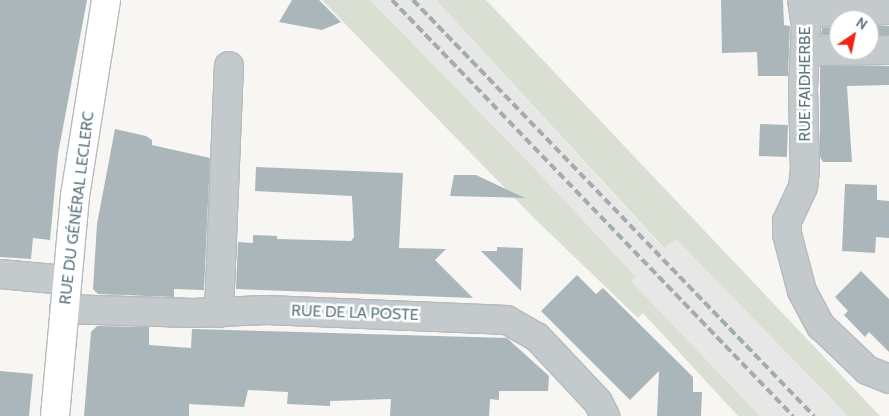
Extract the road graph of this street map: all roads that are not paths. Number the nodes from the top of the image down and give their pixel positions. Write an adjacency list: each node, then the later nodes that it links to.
1 (106, 0): 8 (main road, RUE DU GÉNÉRAL LECLERC)
2 (803, 7): 3 (street); 5 (street, RUE FAIDHERBE)
3 (889, 10)
4 (889, 50): 5 (street)
5 (806, 51): 11 (street, RUE FAIDHERBE)
6 (229, 66): 10 (street)
7 (0, 274): 8 (street)
8 (66, 280): 9 (main road, RUE DU GÉNÉRAL LECLERC)
9 (64, 308): 10 (street, RUE DE LA POSTE); 12 (main road, RUE DU GÉNÉRAL LECLERC)
10 (220, 313): 13 (street, RUE DE LA POSTE)
11 (889, 379)
12 (55, 416)
13 (605, 416)

